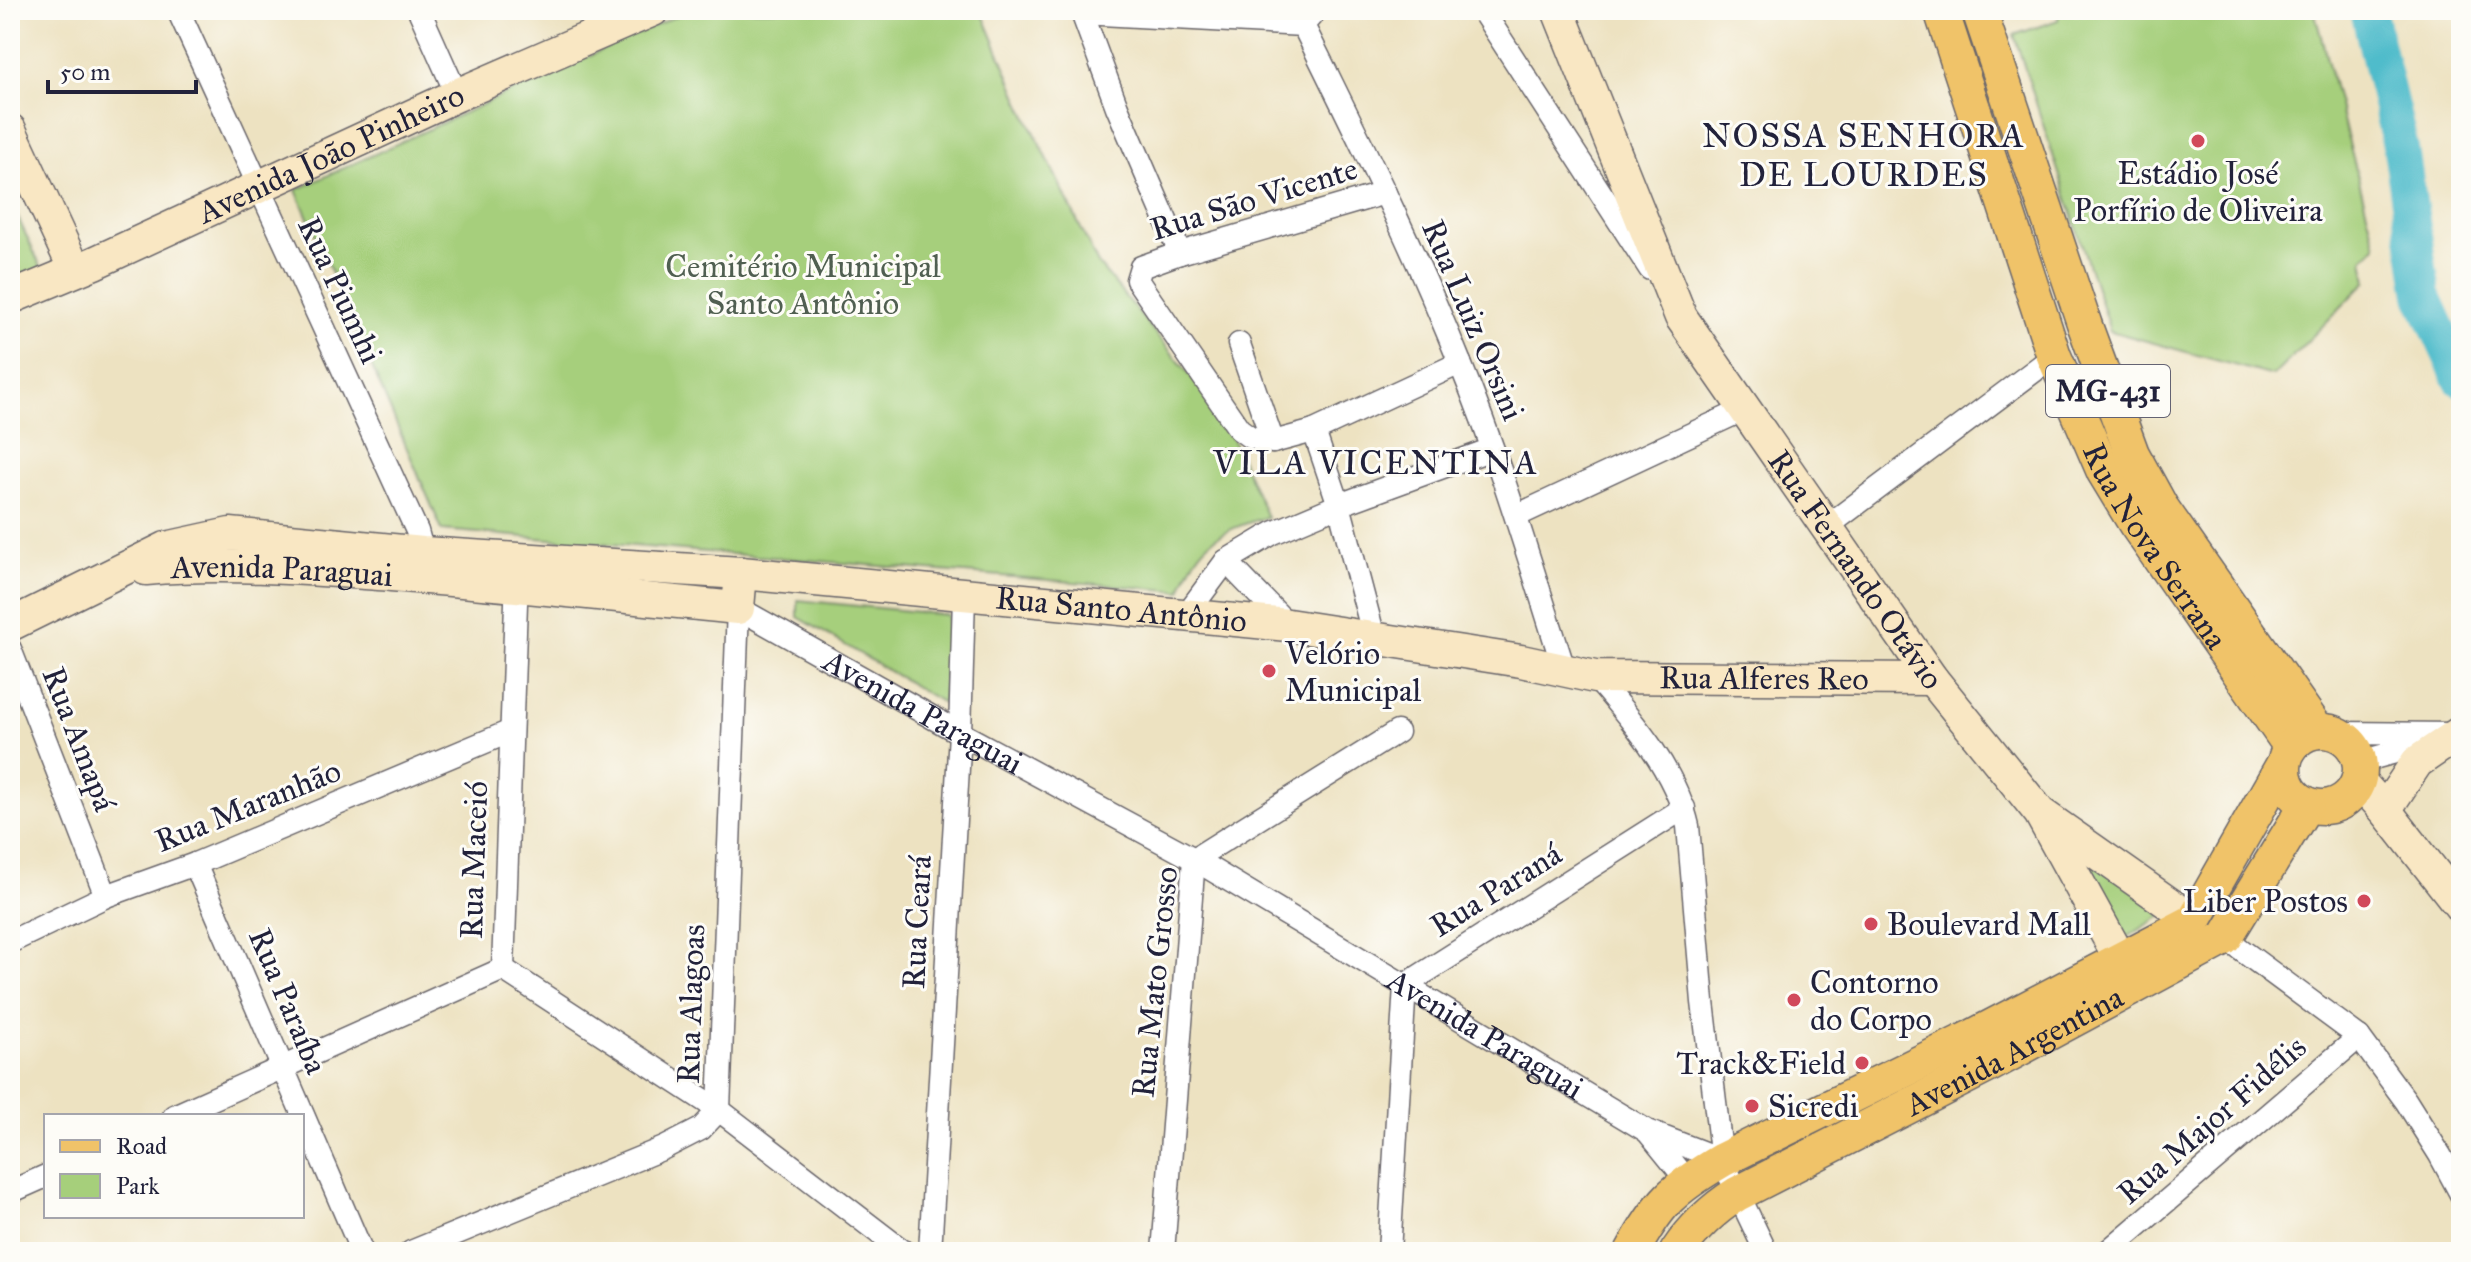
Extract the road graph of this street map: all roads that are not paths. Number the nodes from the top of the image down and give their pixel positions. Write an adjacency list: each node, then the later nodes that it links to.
1 (178, 10): 12 (street, Rua Piumhi)
2 (419, 10): 10 (street)
3 (653, 10): 10 (street, Avenida João Pinheiro)
4 (1482, 10): 17 (street)
5 (1558, 10): 17 (street, Rua Fernando Otávio)
6 (1941, 10): 19 (main road, Rua Nova Serrana)
7 (1979, 10): 46 (main road, Rua Nova Serrana / MG-431)
8 (1082, 11): 9 (street); 14 (street)
9 (1310, 18): 13 (street, Rua Luiz Orsini)
10 (457, 95): 12 (street, Avenida João Pinheiro)
11 (10, 130): 15 (street)
12 (258, 187): 15 (street, Avenida João Pinheiro); 29 (street, Rua Piumhi)
13 (1385, 193): 14 (street, Rua São Vicente); 20 (street, Rua Luiz Orsini)
14 (1180, 253): 23 (street, Rua São Vicente)
15 (75, 270): 16 (street, Avenida João Pinheiro)
16 (10, 298)
17 (1681, 317): 21 (street, Rua Fernando Otávio)
18 (1239, 344): 23 (street)
19 (2054, 356): 27 (street); 46 (main road, Rua Nova Serrana)
20 (1460, 363): 22 (street); 24 (street, Rua Luiz Orsini)
21 (1745, 409): 26 (street); 27 (street, Rua Fernando Otávio)
22 (1314, 431): 23 (street); 25 (street)
23 (1273, 442)
24 (1492, 449): 25 (street); 26 (street, Rua Luiz Orsini)
25 (1339, 505): 28 (street); 37 (street)
26 (1516, 516): 39 (street, Rua Luiz Orsini)
27 (1825, 528): 41 (street, Rua Fernando Otávio)
28 (1226, 561): 34 (street); 36 (street)
29 (423, 565): 30 (street, Avenida Paraguai); 35 (street, Avenida Paraguai)
30 (517, 572): 31 (street, Avenida Paraguai); 33 (street, Avenida Paraguai); 42 (street, Rua Maceió)
31 (741, 573): 32 (street, Rua Santo Antônio); 33 (street)
32 (964, 596): 34 (street, Rua Santo Antônio); 44 (street, Rua Ceará)
33 (738, 608): 44 (street, Avenida Paraguai); 64 (street, Rua Alagoas)
34 (1186, 615): 36 (street, Rua Santo Antônio)
35 (10, 625)
36 (1288, 625): 37 (street, Rua Santo Antônio)
37 (1374, 637): 39 (street, Rua Santo Antônio)
38 (10, 649): 54 (street, Rua Amapá)
39 (1564, 669): 40 (street, Rua Santo Antônio)
40 (1595, 677): 41 (street, Rua Alferes Reo); 49 (street)
41 (1932, 679): 51 (street, Rua Fernando Otávio)
42 (511, 731): 53 (street, Rua Maranhão); 60 (street, Rua Maceió)
43 (1397, 732): 52 (street, Rua Mato Grosso)
44 (960, 733): 52 (street, Avenida Paraguai); 78 (street, Rua Ceará)
45 (2460, 734): 46 (street); 47 (street); 50 (street)
46 (2307, 744): 47 (main road); 48 (main road); 56 (main road)
47 (2359, 771): 48 (main road); 50 (street)
48 (2307, 804): 57 (main road)
49 (1684, 808): 61 (street, Rua Paraná); 69 (street)
50 (2385, 810): 55 (street)
51 (2040, 813): 56 (street); 59 (street)
52 (1194, 859): 61 (street, Avenida Paraguai); 79 (street, Rua Mato Grosso)
53 (195, 864): 54 (street, Rua Maranhão); 63 (street, Rua Paraíba)
54 (106, 896): 58 (street, Rua Maranhão)
55 (2461, 907)
56 (2194, 921): 59 (main road, Avenida Argentina)
57 (2225, 938): 62 (street); 73 (main road, Avenida Argentina)
58 (10, 942)
59 (2121, 960): 69 (main road, Avenida Argentina)
60 (503, 969): 63 (street, Rua Maceió); 64 (street)
61 (1405, 985): 68 (street, Avenida Paraguai); 80 (street)
62 (2359, 1037): 74 (street); 84 (street, Rua Major Fidélis)
63 (281, 1066): 65 (street, Rua Maceió); 66 (street, Rua Paraíba)
64 (719, 1110): 76 (street, Rua Alagoas); 77 (street)
65 (178, 1114)
66 (302, 1114)
67 (304, 1119): 75 (street, Rua Paraíba)
68 (1647, 1131): 69 (street, Avenida Paraguai); 71 (street, Avenida Paraguai)
69 (1722, 1160): 71 (main road, Avenida Argentina); 73 (street)
70 (44, 1177): 72 (street)
71 (1687, 1180): 81 (main road, Avenida Argentina)
72 (10, 1192)
73 (1737, 1194): 82 (main road, Avenida Argentina); 83 (street)
74 (2461, 1194)
75 (362, 1252)
76 (411, 1252)
77 (904, 1252)
78 (930, 1252)
79 (1163, 1252)
80 (1389, 1252)
81 (1632, 1252)
82 (1677, 1252)
83 (1766, 1252)
84 (2107, 1252)

